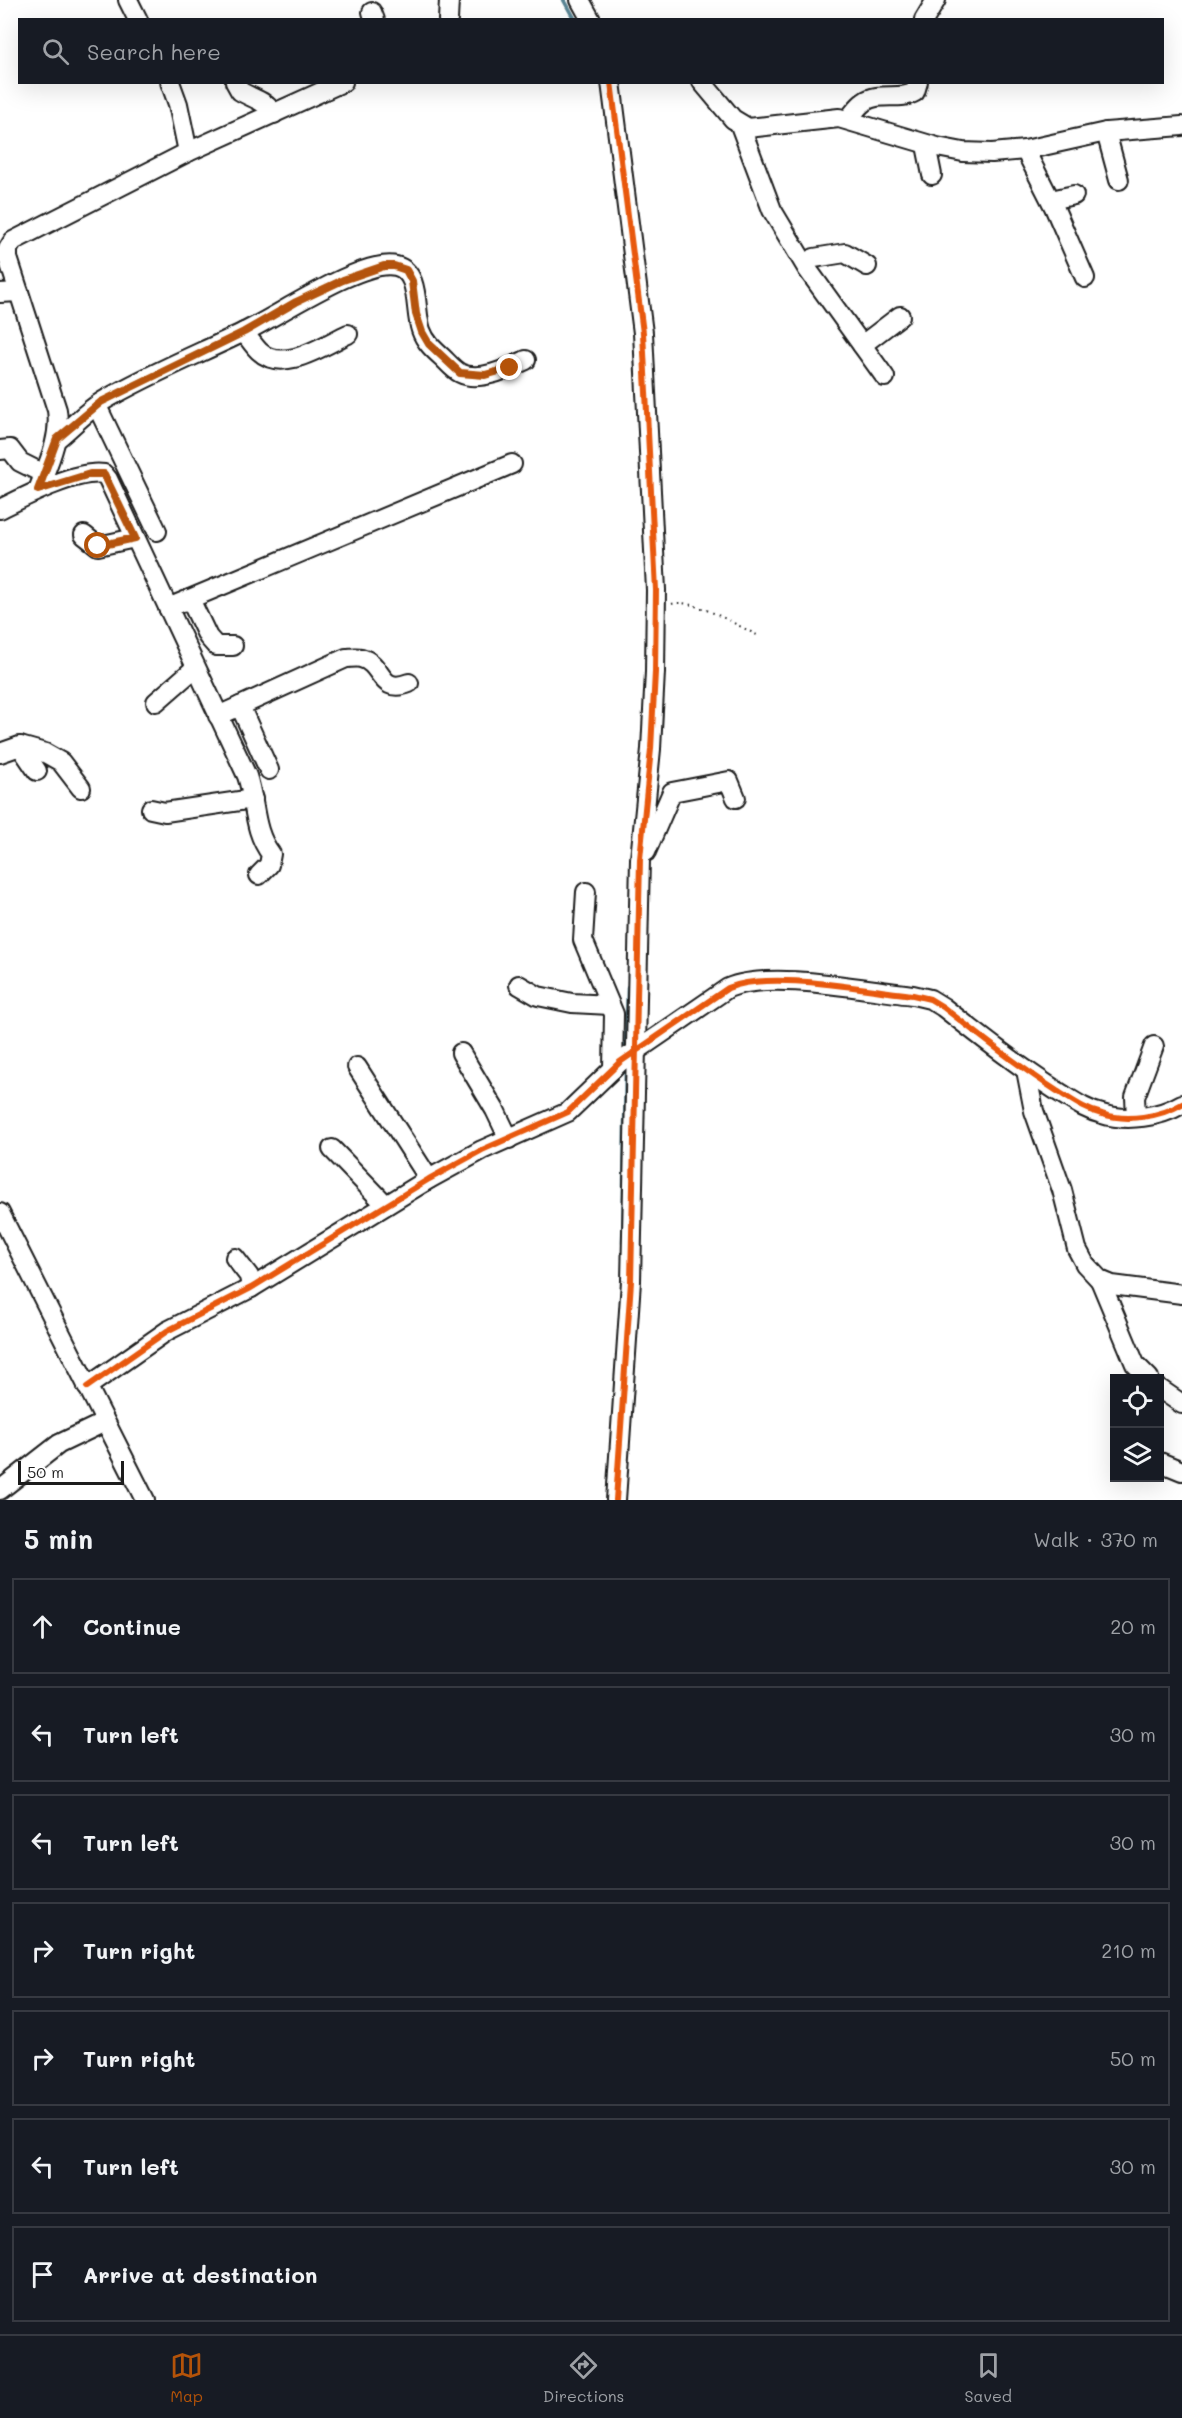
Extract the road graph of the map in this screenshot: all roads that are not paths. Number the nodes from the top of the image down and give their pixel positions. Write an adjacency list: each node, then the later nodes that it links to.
1 (128, 0): 5 (street)
2 (449, 0): 6 (street)
3 (580, 0): 7 (street)
4 (936, 0): 8 (street)
5 (137, 18)
6 (448, 18)
7 (590, 18)
8 (925, 18)
9 (171, 84): 22 (street)
10 (237, 84): 15 (street)
11 (339, 84): 15 (street)
12 (611, 84): 63 (street)
13 (704, 84): 17 (street)
14 (917, 84): 16 (street)
15 (274, 114): 22 (street)
16 (848, 119): 17 (street); 20 (street)
17 (740, 125): 27 (street)
18 (1182, 126): 19 (street)
19 (1106, 132): 21 (street); 24 (street)
20 (926, 145): 21 (street); 23 (street)
21 (1025, 150): 26 (street)
22 (188, 152): 31 (street)
23 (932, 175)
24 (1119, 180)
25 (1074, 195): 26 (street)
26 (1051, 200): 29 (street)
27 (808, 259): 28 (street); 35 (street)
28 (867, 266)
29 (1085, 278)
30 (0, 292): 31 (street)
31 (19, 292): 39 (street)
32 (900, 316): 35 (street)
33 (244, 332): 34 (street); 36 (street); 38 (street)
34 (348, 334)
35 (862, 345): 37 (street)
36 (526, 360)
37 (885, 377)
38 (97, 406): 39 (street); 44 (street)
39 (57, 439): 42 (street)
40 (0, 450): 42 (street)
41 (512, 464): 47 (street)
42 (41, 482): 43 (street); 46 (street)
43 (0, 509)
44 (157, 531)
45 (84, 535): 46 (street)
46 (135, 538): 48 (street)
47 (190, 599): 48 (street); 49 (street)
48 (168, 608): 50 (street)
49 (233, 646)
50 (195, 668): 52 (street); 54 (street)
51 (409, 683): 53 (street)
52 (156, 702)
53 (240, 706): 54 (street); 57 (street)
54 (218, 717): 61 (street)
55 (20, 746): 56 (street); 58 (street); 59 (street)
56 (0, 753)
57 (269, 770)
58 (37, 771)
59 (81, 788)
60 (736, 798): 63 (street)
61 (254, 799): 62 (street); 64 (street)
62 (152, 809)
63 (640, 859): 70 (street)
64 (260, 875)
65 (586, 892): 67 (street)
66 (519, 985): 67 (street)
67 (610, 1005): 70 (street)
68 (1154, 1046): 74 (street)
69 (461, 1053): 75 (street)
70 (624, 1059): 72 (street); 75 (street); 93 (street)
71 (357, 1067): 77 (street)
72 (1026, 1070): 74 (street); 81 (street)
73 (1182, 1104): 74 (street)
74 (1136, 1117)
75 (509, 1139): 77 (street)
76 (332, 1149): 78 (street)
77 (429, 1179): 78 (street)
78 (386, 1205): 82 (street)
79 (0, 1213): 85 (street)
80 (235, 1258): 82 (street)
81 (1100, 1280): 83 (street); 84 (street)
82 (251, 1288): 85 (street)
83 (1182, 1294)
84 (1132, 1371)
85 (87, 1387): 88 (street)
86 (1164, 1392): 87 (street)
87 (1182, 1404)
88 (105, 1422): 91 (street); 92 (street)
89 (1164, 1464): 90 (street)
90 (1182, 1471)
91 (0, 1490)
92 (146, 1500)
93 (616, 1500)

